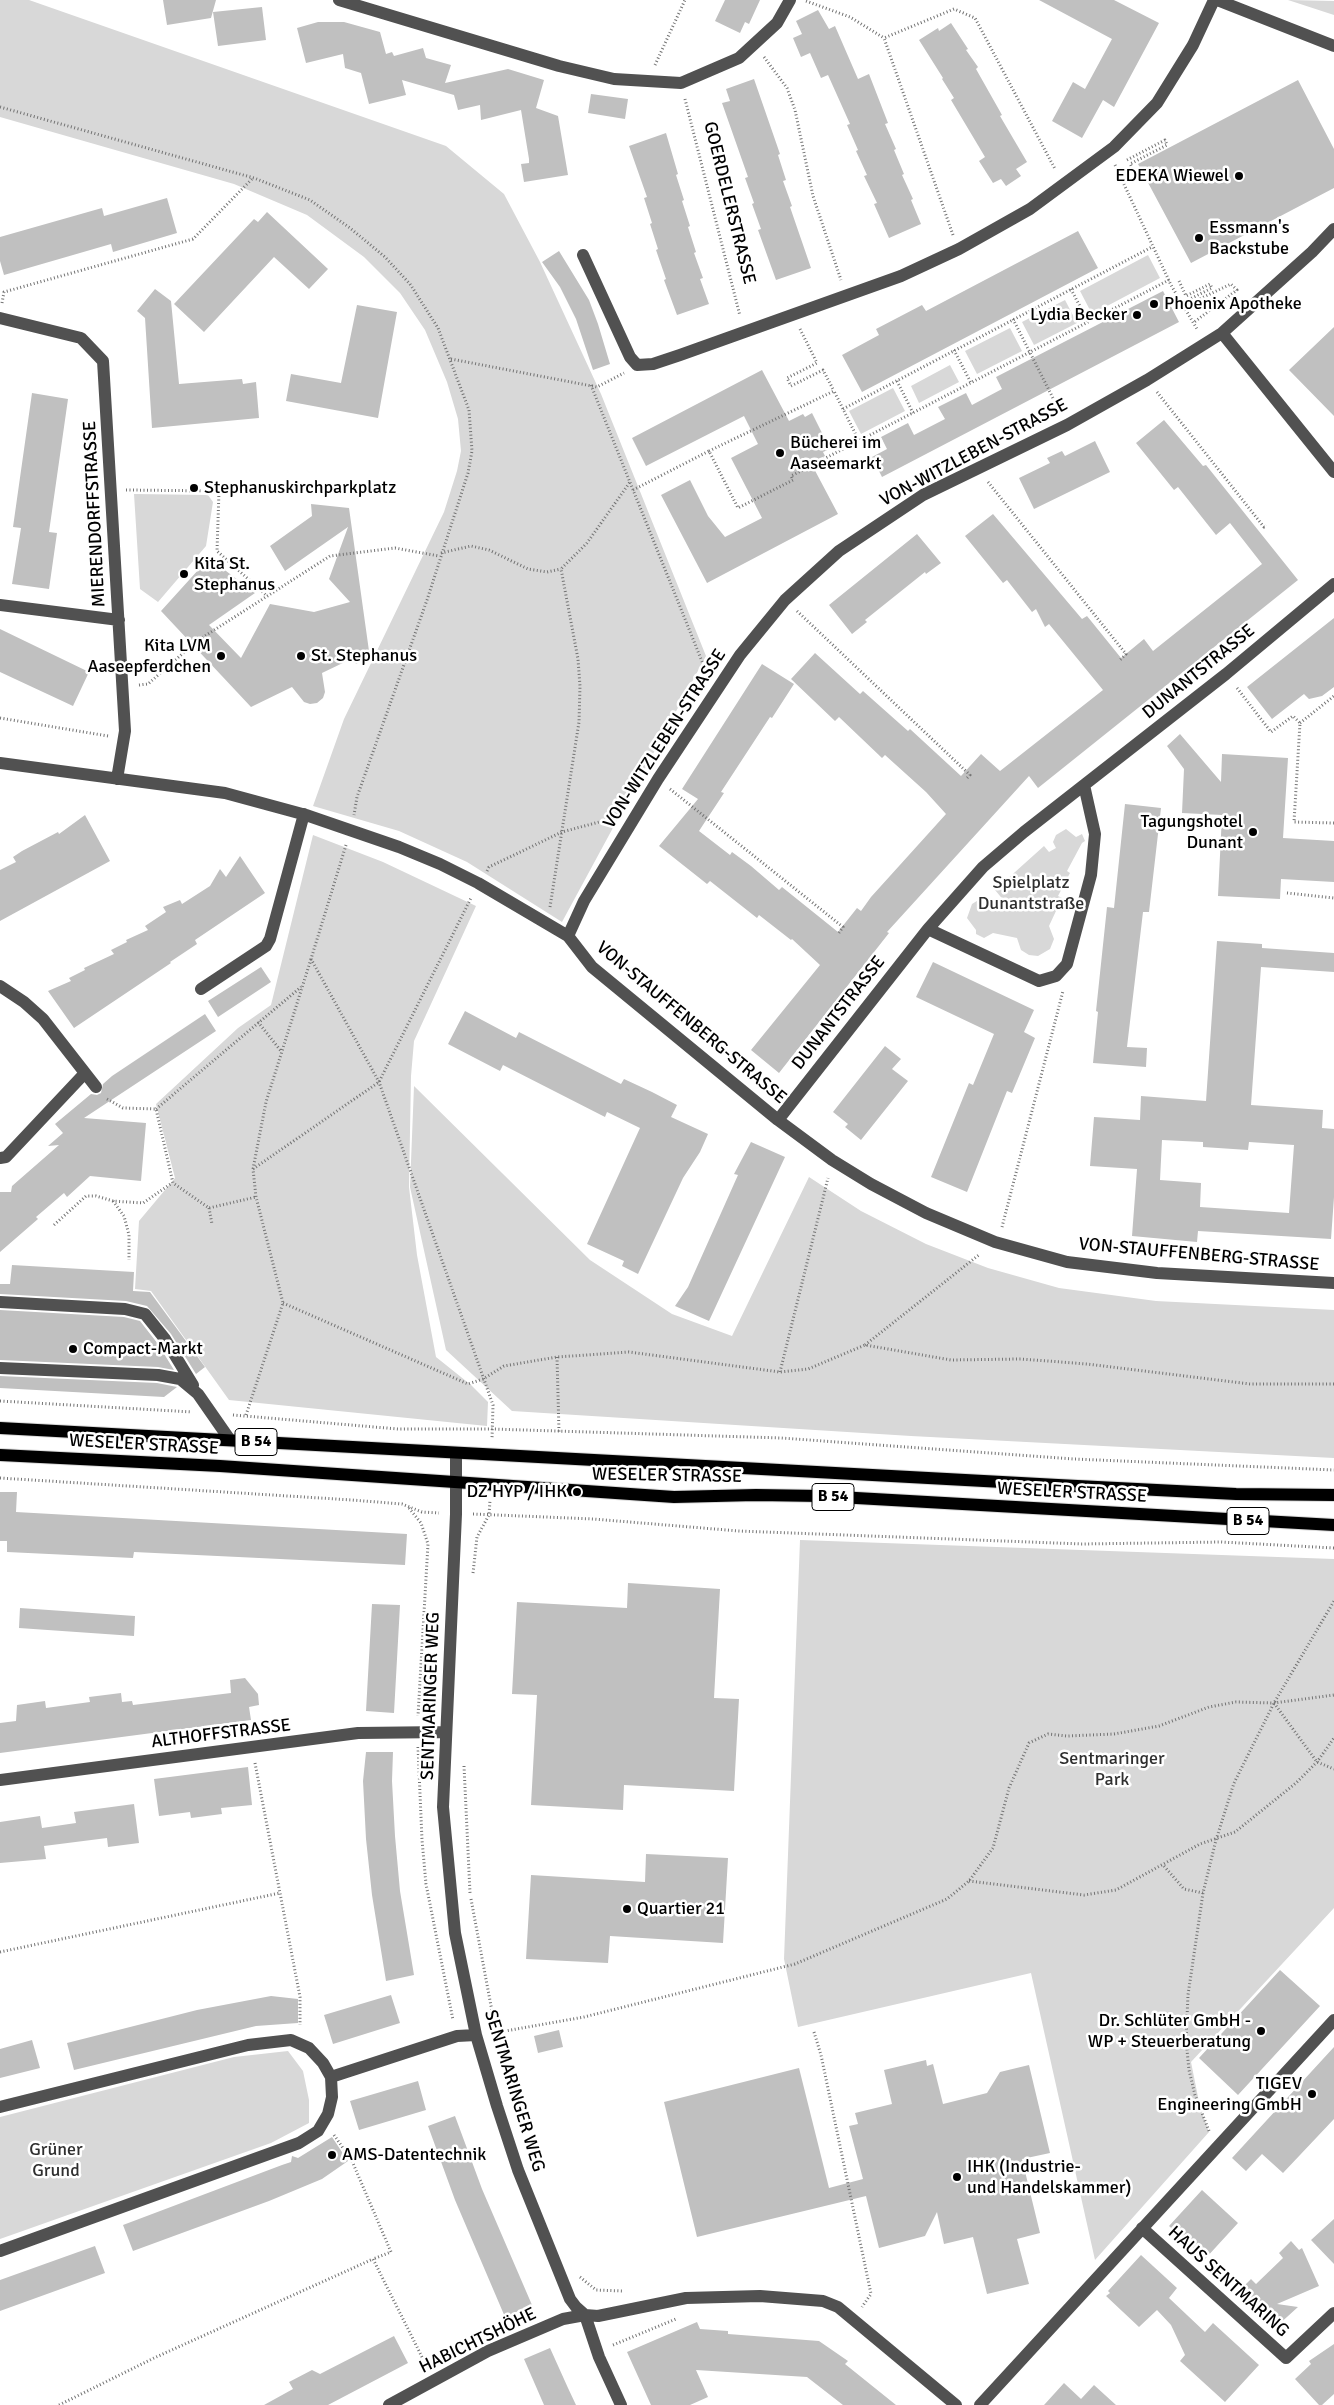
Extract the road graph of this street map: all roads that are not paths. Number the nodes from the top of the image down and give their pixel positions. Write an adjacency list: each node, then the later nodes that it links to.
1 (340, 0): 2 (street)
2 (790, 0)
3 (1216, 0): 4 (street); 6 (street)
4 (1334, 46)
5 (1334, 229): 8 (street, VON-WITZLEBEN-STRASSE)
6 (583, 255)
7 (0, 318): 12 (street, MIERENDORFFSTRASSE)
8 (1222, 333): 9 (street); 18 (street, VON-WITZLEBEN-STRASSE)
9 (1334, 472)
10 (1334, 584): 15 (street, DUNANTSTRASSE)
11 (0, 605): 12 (street)
12 (119, 620): 14 (street, MIERENDORFFSTRASSE)
13 (0, 763): 14 (street, VON-STAUFFENBERG-STRASSE)
14 (117, 779): 16 (street, VON-STAUFFENBERG-STRASSE)
15 (1084, 785): 17 (street, DUNANTSTRASSE); 17 (street)
16 (304, 814): 18 (street, VON-STAUFFENBERG-STRASSE); 20 (street)
17 (928, 929): 23 (street, DUNANTSTRASSE)
18 (568, 936): 23 (street, VON-STAUFFENBERG-STRASSE)
19 (0, 986): 21 (street)
20 (201, 989)
21 (85, 1073): 22 (street); 24 (street)
22 (96, 1087)
23 (778, 1120): 25 (street, VON-STAUFFENBERG-STRASSE)
24 (0, 1158)
25 (1334, 1284)
26 (0, 1302): 28 (street)
27 (0, 1368): 28 (street)
28 (198, 1394): 30 (street)
29 (0, 1428): 30 (main road, WESELER STRASSE / B 54)
30 (230, 1440): 31 (main road, WESELER STRASSE / B 54)
31 (456, 1454): 33 (street, SENTMARINGER WEG); 34 (main road, WESELER STRASSE / B 54)
32 (0, 1455): 33 (main road, WESELER STRASSE / B 54)
33 (456, 1484): 35 (main road, WESELER STRASSE / B 54); 36 (street, SENTMARINGER WEG)
34 (1334, 1495)
35 (1334, 1526)
36 (446, 1732): 37 (street, ALTHOFFSTRASSE); 39 (street, SENTMARINGER WEG)
37 (0, 1780)
38 (1334, 2020): 42 (street, HAUS SENTMARING)
39 (476, 2034): 40 (street); 45 (street, SENTMARINGER WEG)
40 (331, 2077): 41 (street); 43 (street)
41 (0, 2107)
42 (1142, 2228): 44 (street, HAUS SENTMARING); 49 (street, HAUS SENTMARING)
43 (0, 2251)
44 (1334, 2313)
45 (585, 2315): 46 (street, HABICHTSHÖHE); 47 (street, SENTMARINGER WEG); 48 (street)
46 (389, 2405)
47 (621, 2405)
48 (956, 2405)
49 (980, 2405)

